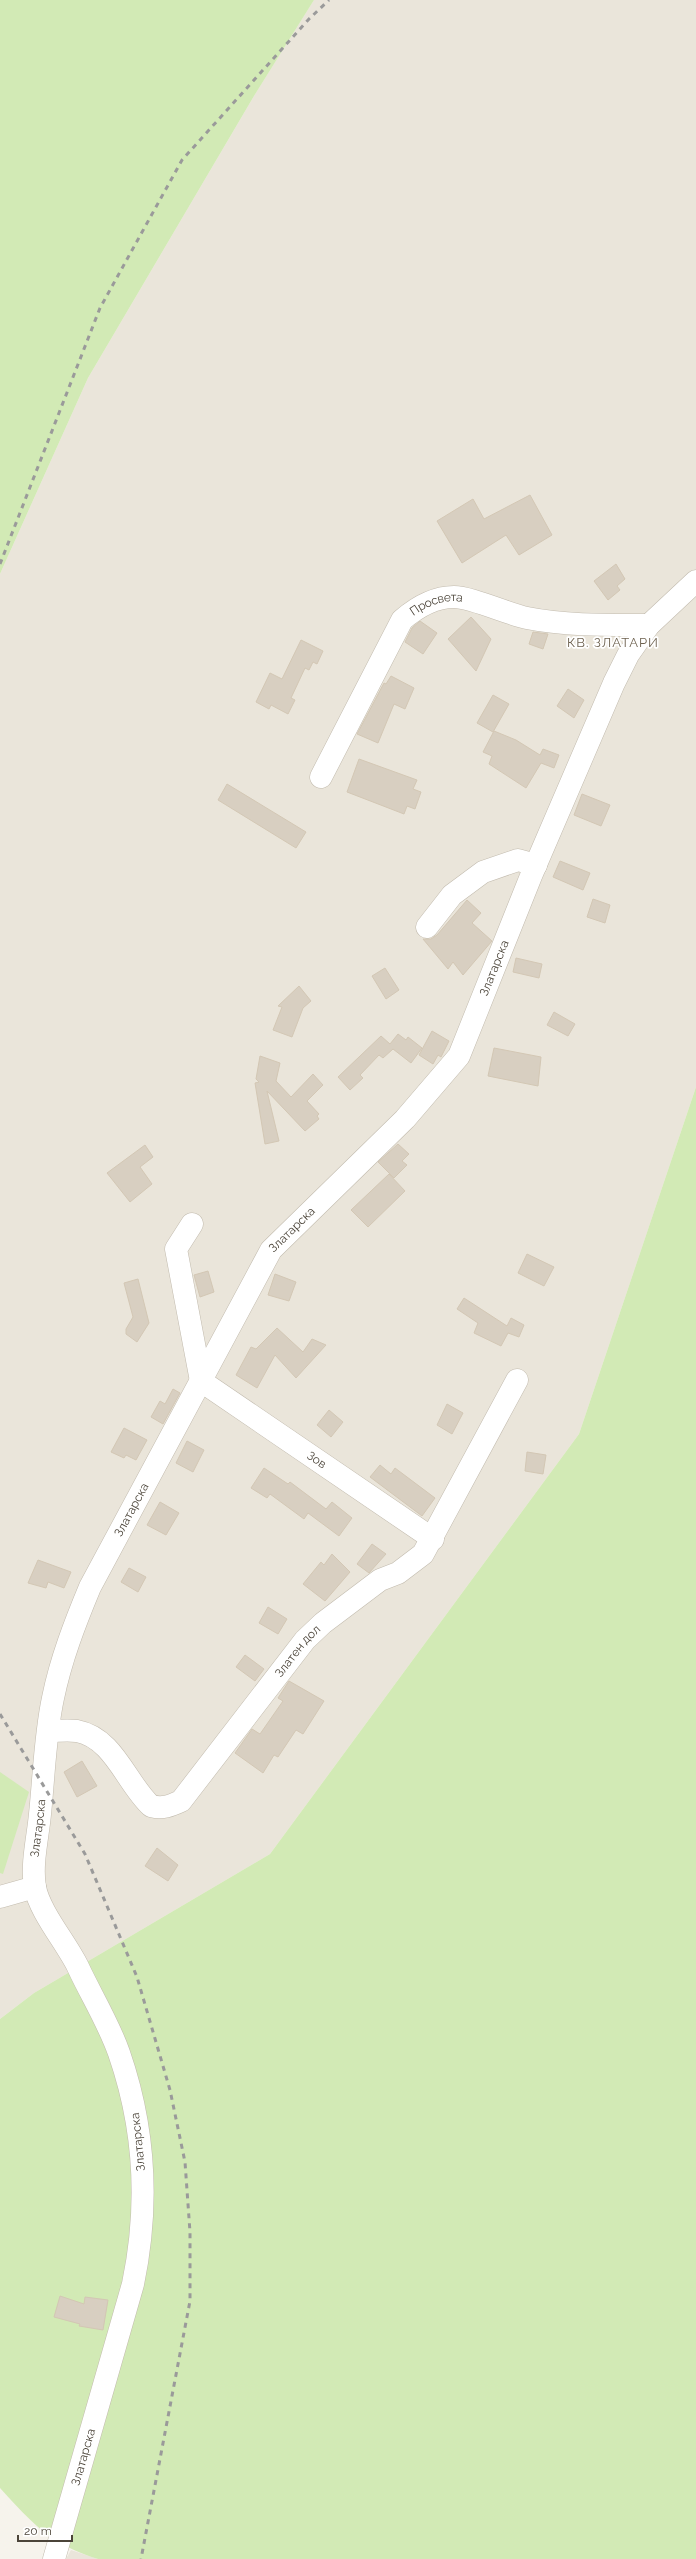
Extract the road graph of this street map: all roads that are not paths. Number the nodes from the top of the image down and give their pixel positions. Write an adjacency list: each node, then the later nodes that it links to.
1 (696, 581): 2 (street, Златарска)
2 (649, 625): 3 (street, Просвета); 4 (street, Златарска)
3 (320, 777)
4 (536, 865): 5 (street); 8 (street, Златарска)
5 (427, 927)
6 (192, 1224): 8 (street)
7 (517, 1380): 9 (street, Златен дол)
8 (201, 1381): 9 (street, Зов); 10 (street, Златарска)
9 (433, 1539): 10 (street, Златен дол)
10 (49, 1731): 11 (street, Златарска)
11 (35, 1887): 12 (street); 13 (street, Златарска)
12 (0, 1897)
13 (54, 2559)

